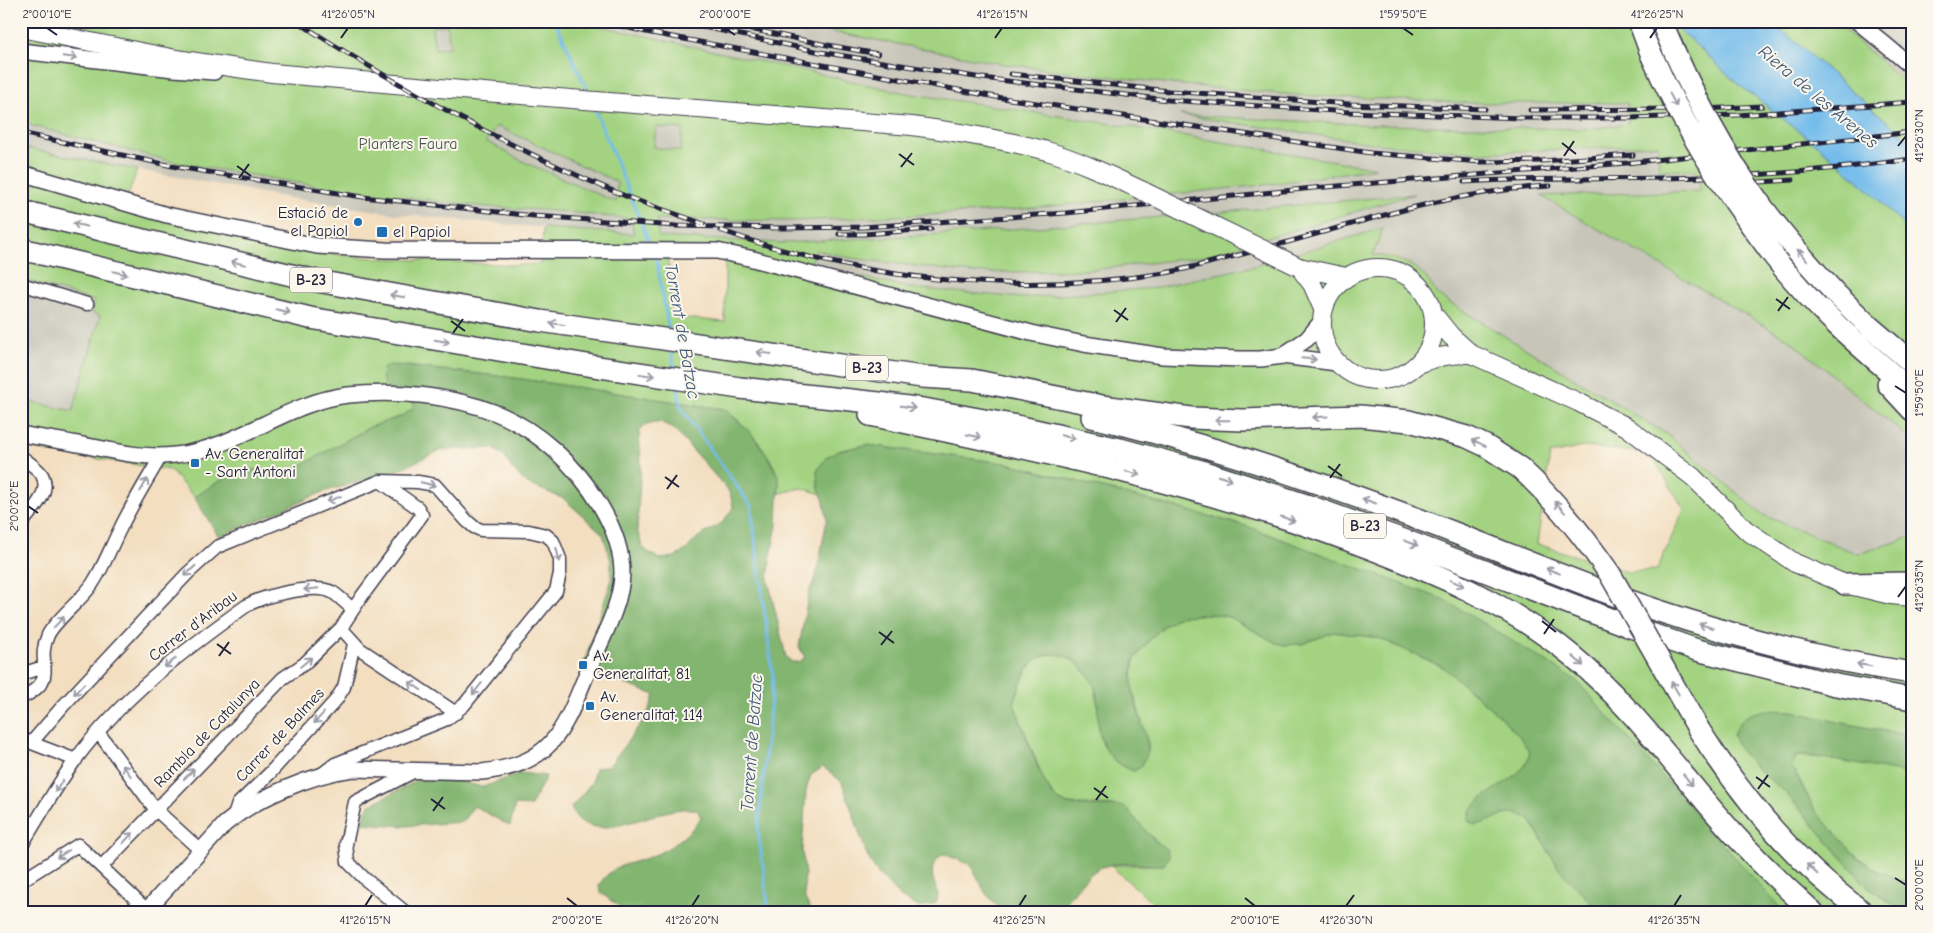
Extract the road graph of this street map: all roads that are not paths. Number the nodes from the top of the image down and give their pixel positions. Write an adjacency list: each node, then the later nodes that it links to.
1 (1639, 21): 19 (highway, one-way to 19, bridge)
2 (1661, 21): 17 (highway, one-way to 2, bridge)
3 (1857, 21): 6 (street)
4 (21, 28): 7 (main road)
5 (21, 51): 7 (street, one-way to 7)
6 (1912, 67)
7 (272, 73): 11 (main road, bridge)
8 (21, 173): 21 (street)
9 (21, 212): 25 (highway, B-23, one-way to 9)
10 (21, 249): 27 (highway, B-23, one-way to 27)
11 (1299, 267): 12 (main road); 15 (main road)
12 (1346, 277): 15 (main road); 16 (main road)
13 (21, 284): 14 (street)
14 (87, 304)
15 (1322, 315): 21 (street); 22 (main road)
16 (1434, 315): 20 (main road); 24 (main road)
17 (1875, 325): 18 (highway); 23 (highway)
18 (1912, 346)
19 (1861, 350): 26 (highway); 28 (highway)
20 (1471, 354): 24 (main road); 35 (main road)
21 (1282, 356): 22 (street, one-way to 22)
22 (1337, 363): 24 (main road)
23 (1912, 363)
24 (1416, 365)
25 (922, 377): 41 (highway, B-23, one-way to 25); 60 (highway, one-way to 25, bridge)
26 (1912, 391)
27 (807, 399): 44 (highway, B-23, one-way to 44); 59 (highway, one-way to 59)
28 (1912, 410)
29 (21, 434): 31 (street)
30 (21, 456): 33 (street)
31 (161, 456): 40 (street, one-way to 31); 49 (street)
32 (380, 481): 37 (street); 45 (street, one-way to 45); 47 (street, one-way to 47)
33 (21, 524)
34 (1912, 583): 35 (highway)
35 (1844, 584): 36 (main road)
36 (1912, 597)
37 (353, 609): 38 (street); 46 (street, Carrer d'Aribau, one-way to 46)
38 (342, 628): 39 (street); 51 (street, Rambla de Catalunya, one-way to 38)
39 (354, 644): 45 (street, one-way to 39); 52 (street, Carrer de Balmes, one-way to 52)
40 (44, 667): 42 (street); 43 (street)
41 (1912, 673)
42 (21, 674)
43 (21, 698)
44 (1912, 699)
45 (456, 713): 50 (street)
46 (98, 732): 48 (street, Carrer d'Aribau); 51 (street, one-way to 46)
47 (27, 741): 48 (street)
48 (76, 760): 53 (street, Carrer d'Aribau, one-way to 53)
49 (417, 770): 50 (street); 58 (street)
50 (320, 776): 52 (street)
51 (155, 809): 54 (street); 55 (street, Rambla de Catalunya, one-way to 51)
52 (234, 816): 54 (street)
53 (21, 846)
54 (200, 850): 57 (street)
55 (101, 867): 56 (street, one-way to 56); 57 (street)
56 (21, 881)
57 (146, 911)
58 (404, 912)
59 (1813, 912)
60 (1863, 912)

